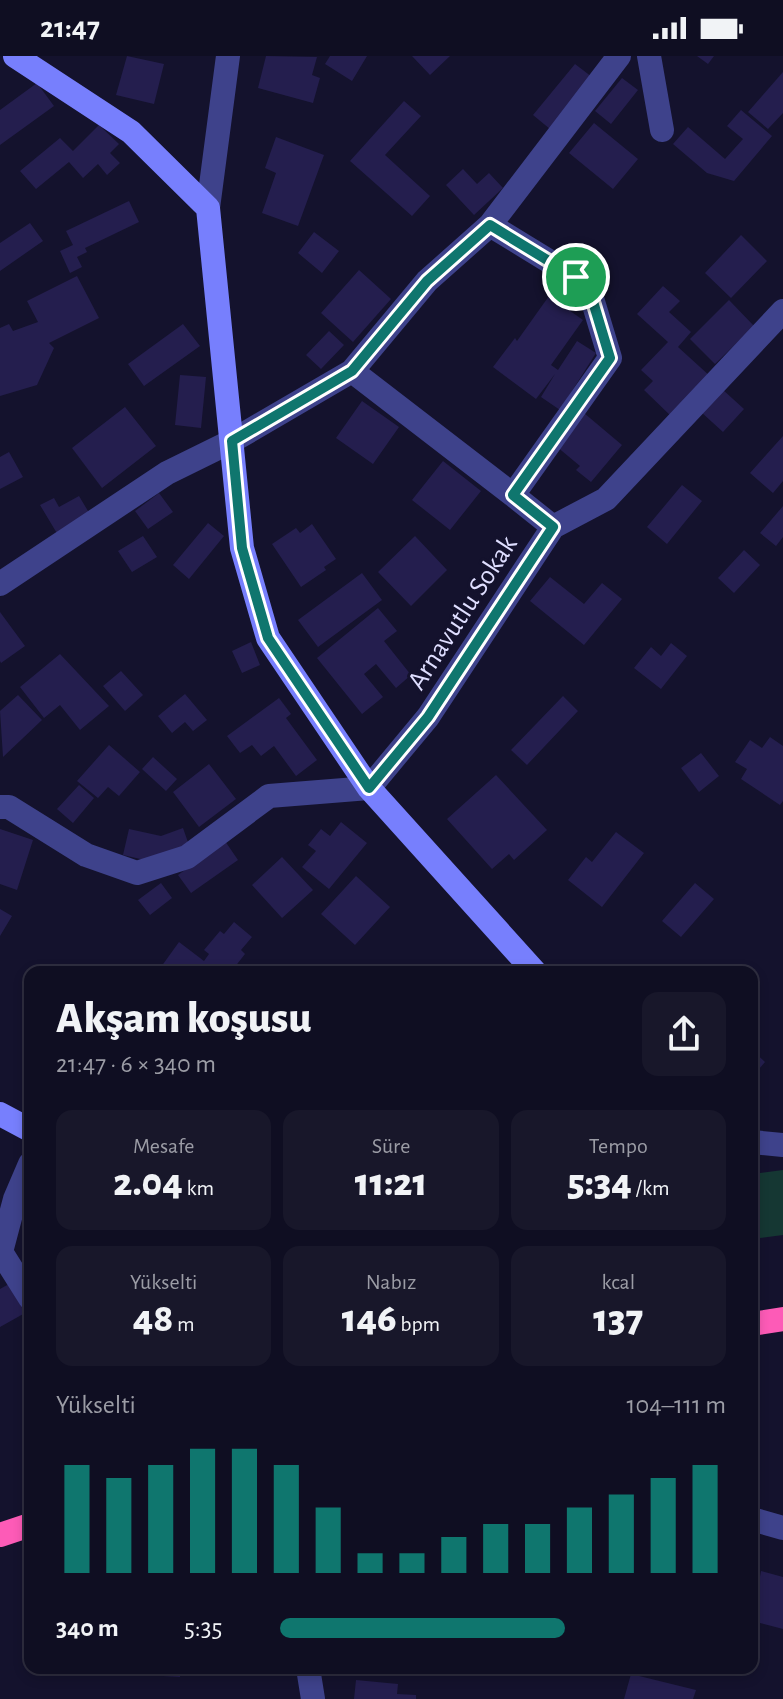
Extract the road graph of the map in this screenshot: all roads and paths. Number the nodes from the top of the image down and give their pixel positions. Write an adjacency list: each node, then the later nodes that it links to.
1 (15, 56): 6 (street)
2 (228, 56): 6 (street)
3 (619, 56): 7 (street)
4 (649, 56): 5 (street)
5 (662, 130)
6 (208, 208): 10 (street)
7 (490, 225): 9 (street); 11 (street)
8 (783, 311): 12 (street, Arnavutlu Sokak)
9 (352, 371): 10 (street); 11 (street)
10 (232, 441): 13 (street); 14 (street)
11 (513, 495): 12 (street)
12 (553, 527): 14 (street, Arnavutlu Sokak)
13 (0, 584)
14 (369, 788): 15 (street); 16 (street)
15 (0, 807)
16 (530, 966)
17 (0, 1114): 18 (street)
18 (24, 1127)
19 (758, 1143): 20 (street)
20 (783, 1145)
21 (24, 1178): 22 (street)
22 (0, 1251): 23 (street)
23 (24, 1289)
24 (783, 1319): 25 (highway)
25 (758, 1323)
26 (758, 1521): 28 (street)
27 (24, 1527): 29 (highway)
28 (783, 1528)
29 (0, 1535)
30 (309, 1674): 31 (street)
31 (313, 1699)

